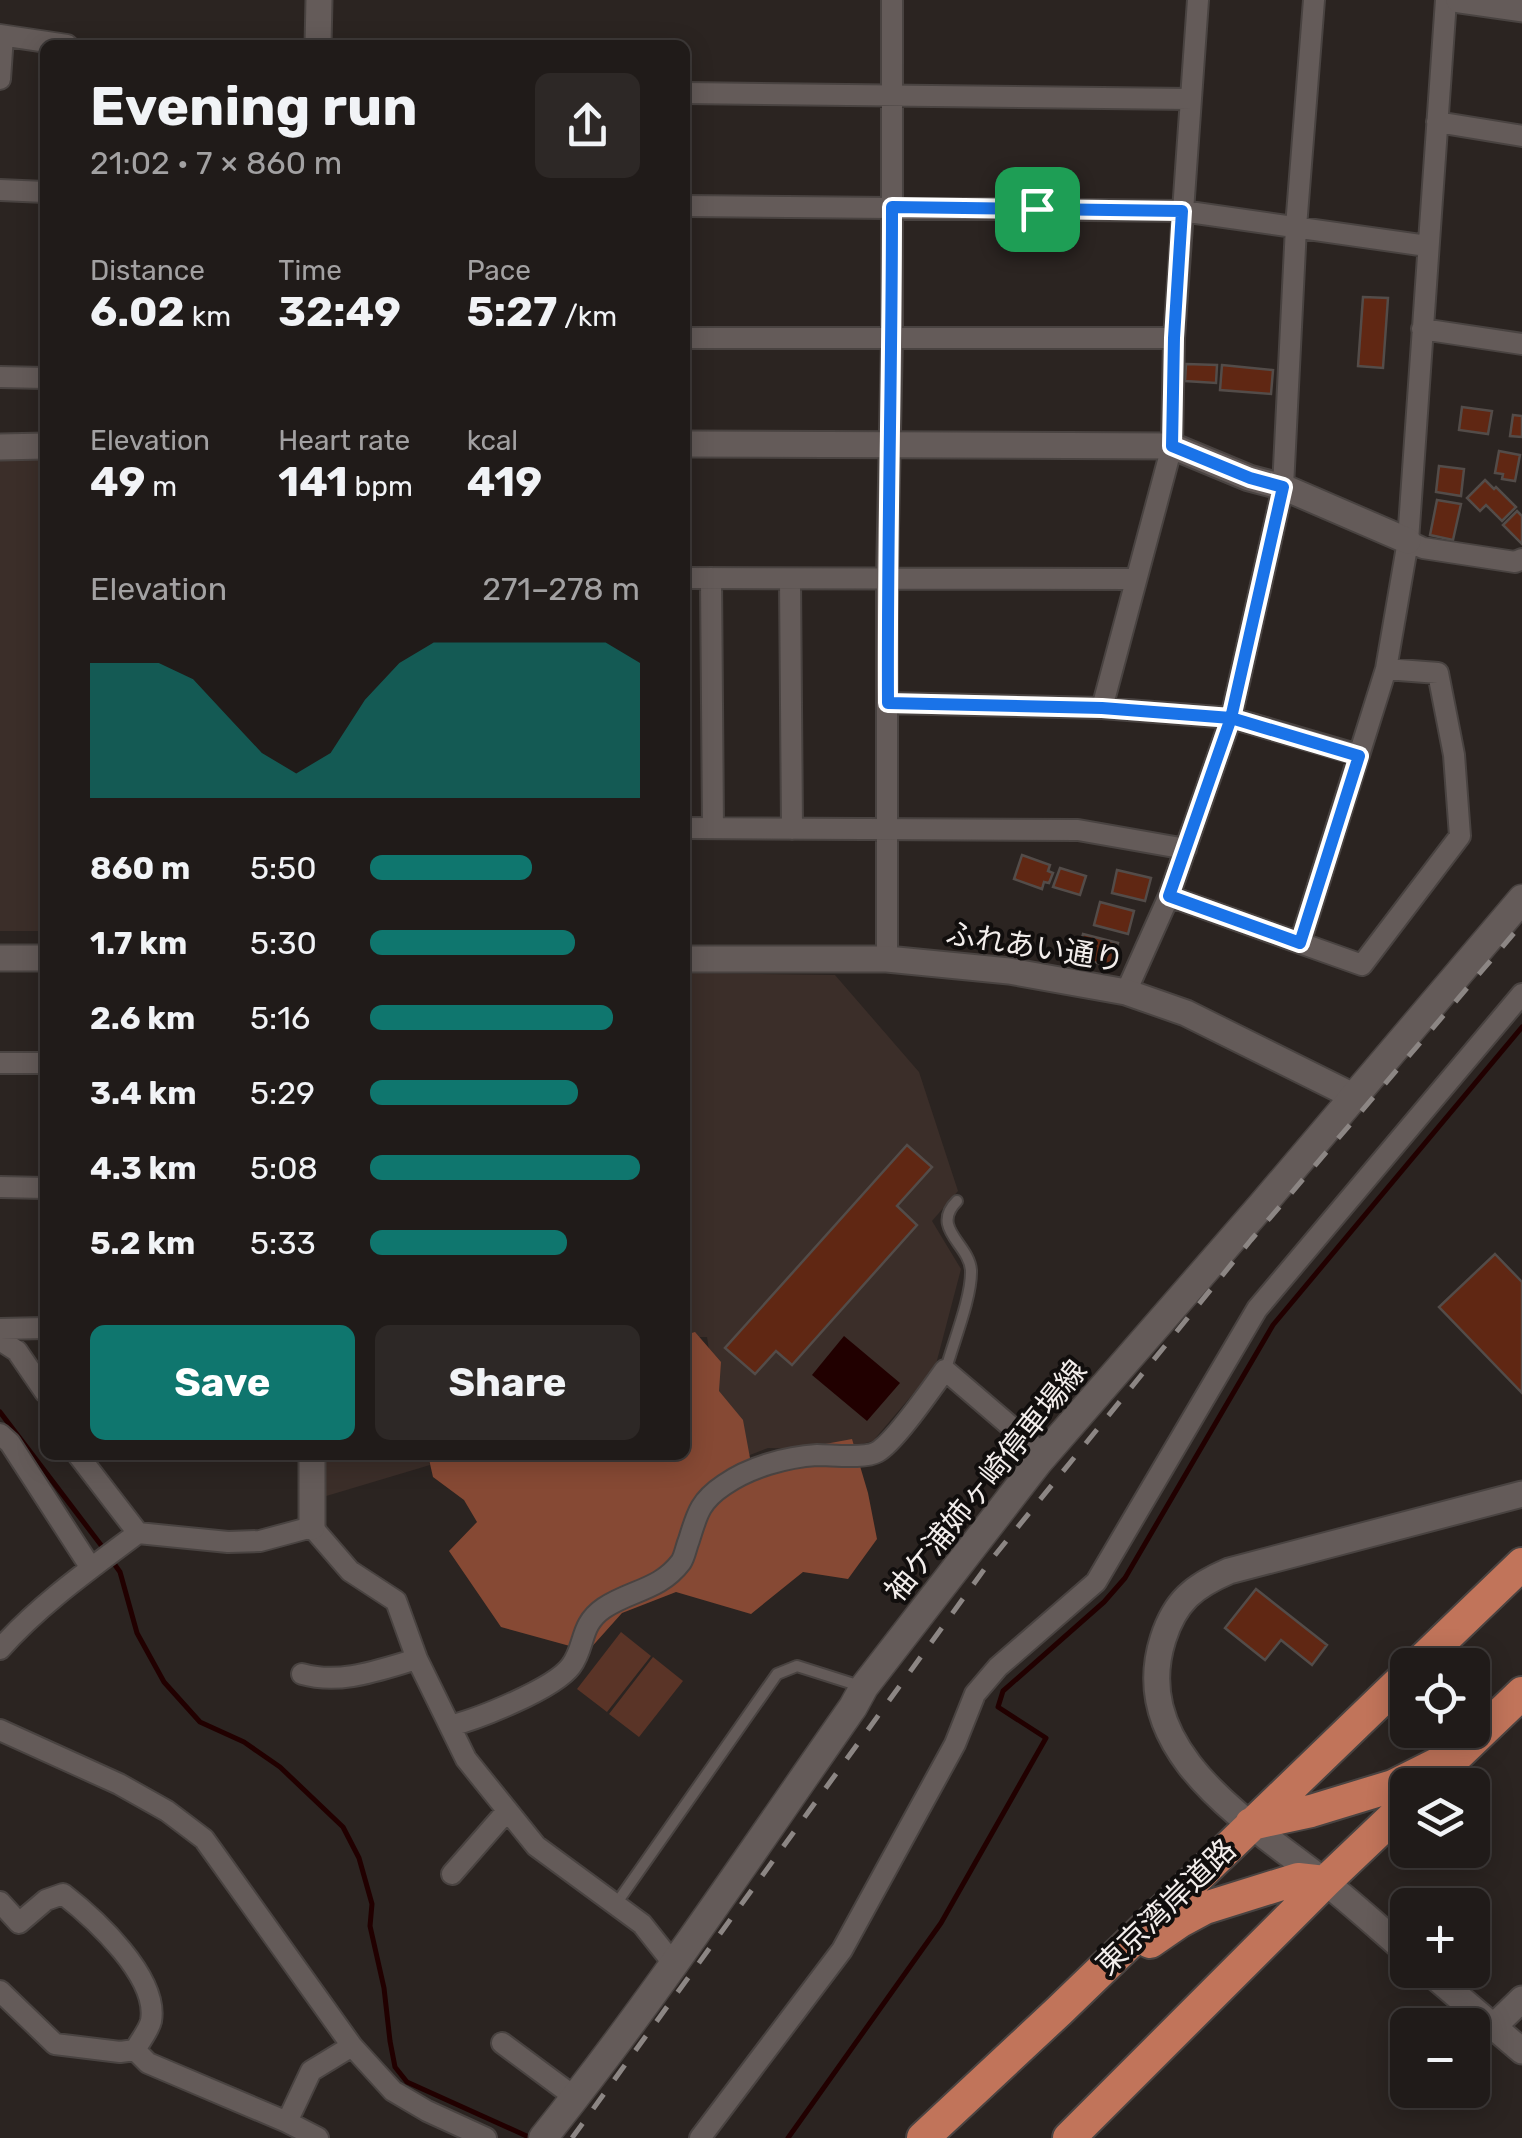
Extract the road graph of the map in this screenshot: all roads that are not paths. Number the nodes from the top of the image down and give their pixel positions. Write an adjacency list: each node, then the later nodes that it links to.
1 (319, 0): 9 (street)
2 (892, 0): 13 (street)
3 (1198, 0): 14 (street)
4 (1314, 0): 22 (street)
5 (1446, 0): 15 (street)
6 (1459, 0): 7 (street)
7 (1522, 9)
8 (2, 36): 10 (street); 11 (street)
9 (318, 40)
10 (40, 41)
11 (0, 80)
12 (690, 94): 13 (street)
13 (892, 94): 14 (street); 20 (street)
14 (1190, 100): 21 (street)
15 (1437, 122): 16 (street); 23 (street)
16 (1522, 136)
17 (0, 190): 18 (street)
18 (40, 192)
19 (690, 206): 20 (street)
20 (892, 207): 21 (street); 25 (street)
21 (1182, 211): 22 (street); 27 (street)
22 (1296, 227): 23 (street); 36 (street)
23 (1427, 246): 24 (street)
24 (1422, 329): 28 (street); 37 (street)
25 (892, 337): 26 (street); 27 (street); 33 (street)
26 (690, 338)
27 (1174, 338): 34 (street)
28 (1522, 344)
29 (0, 377): 30 (street)
30 (40, 378)
31 (690, 444): 33 (street)
32 (40, 446): 35 (street)
33 (889, 446): 34 (street); 41 (street)
34 (1172, 446): 36 (street); 43 (street)
35 (0, 447)
36 (1283, 487): 37 (street); 47 (street)
37 (1408, 541): 38 (street); 44 (street)
38 (1522, 559)
39 (690, 578): 40 (street)
40 (711, 578): 42 (street); 50 (street)
41 (887, 578): 42 (street); 43 (street); 45 (street)
42 (790, 579): 52 (street)
43 (1135, 579): 46 (street)
44 (1386, 669): 48 (street); 56 (street)
45 (888, 703): 46 (street); 51 (street)
46 (1102, 708): 47 (street)
47 (1231, 718): 48 (street); 53 (street)
48 (1359, 756): 56 (street)
49 (690, 828): 50 (street)
50 (713, 828): 52 (street)
51 (888, 828): 52 (street); 53 (street); 60 (street)
52 (792, 829)
53 (1186, 849): 54 (street)
54 (1169, 896): 56 (street); 61 (street)
55 (1522, 899): 65 (main road, 袖ケ浦姉ヶ崎停車場線)
56 (1300, 943)
57 (0, 958): 58 (street)
58 (40, 958)
59 (690, 959): 60 (street, ふれあい通り)
60 (886, 959): 61 (street, ふれあい通り)
61 (1126, 992): 65 (street, ふれあい通り)
62 (1522, 994): 117 (street)
63 (0, 1062): 64 (street)
64 (40, 1063)
65 (1353, 1096): 75 (main road, 袖ケ浦姉ヶ崎停車場線)
66 (0, 1187): 67 (street)
67 (40, 1188)
68 (957, 1202): 72 (lane)
69 (40, 1328): 70 (street)
70 (0, 1329)
71 (0, 1340): 73 (street)
72 (945, 1370): 75 (street); 90 (street)
73 (40, 1385)
74 (0, 1434): 82 (street)
75 (1044, 1455): 87 (main road, 袖ケ浦姉ヶ崎停車場線)
76 (82, 1460): 80 (street)
77 (312, 1460): 79 (street)
78 (1522, 1494): 96 (street)
79 (312, 1527): 80 (street); 85 (street)
80 (138, 1533): 82 (street)
81 (1522, 1564): 83 (highway)
82 (90, 1568): 84 (street)
83 (1435, 1648)
84 (0, 1649)
85 (417, 1660): 86 (street); 90 (street)
86 (302, 1674)
87 (864, 1687): 100 (lane); 102 (main road, 袖ケ浦姉ヶ崎停車場線)
88 (1390, 1691): 96 (highway, 東京湾岸道路)
89 (1522, 1693): 92 (highway)
90 (450, 1726): 94 (street)
91 (0, 1730): 109 (street)
92 (1459, 1754): 93 (highway); 96 (highway)
93 (1444, 1768)
94 (507, 1811): 97 (street); 100 (street)
95 (1390, 1820): 98 (highway)
96 (1250, 1824): 98 (street); 106 (highway, 東京湾岸道路)
97 (452, 1874)
98 (1325, 1882): 101 (street); 106 (highway); 119 (highway)
99 (0, 1902): 110 (street)
100 (616, 1904): 102 (street)
101 (1390, 1938)
102 (672, 1964): 112 (main road, 袖ケ浦姉ヶ崎停車場線)
103 (1449, 1988): 107 (street)
104 (0, 1992): 110 (street)
105 (1522, 1999): 107 (street)
106 (1059, 2011): 118 (highway, 東京湾岸道路)
107 (1493, 2027): 111 (street)
108 (502, 2043): 112 (street)
109 (352, 2046): 113 (street); 115 (street)
110 (135, 2050): 113 (street)
111 (1522, 2051)
112 (576, 2098): 116 (main road, 袖ケ浦姉ヶ崎停車場線)
113 (287, 2122): 114 (street)
114 (318, 2138)
115 (486, 2138)
116 (543, 2138)
117 (700, 2138)
118 (923, 2138)
119 (1068, 2138)

